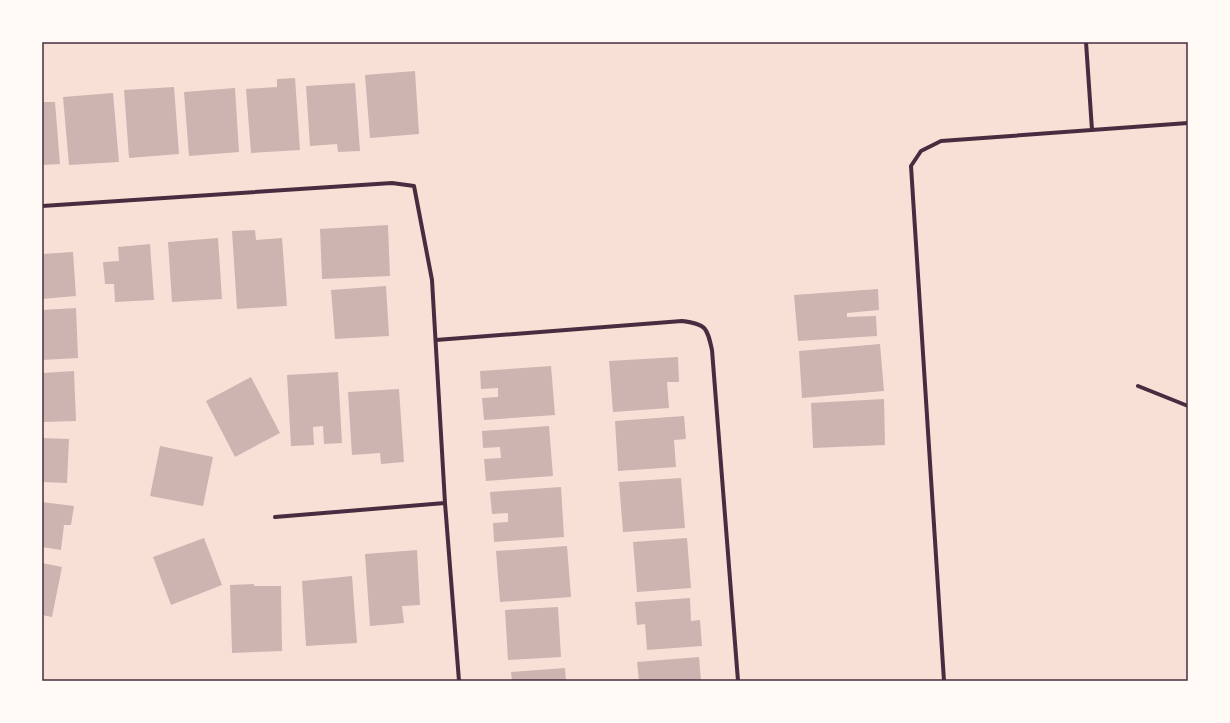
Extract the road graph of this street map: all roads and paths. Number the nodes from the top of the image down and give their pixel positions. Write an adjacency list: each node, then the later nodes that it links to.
1 (1086, 42): 3 (street)
2 (1188, 123): 3 (street)
3 (1092, 130): 12 (street)
4 (42, 206): 5 (street)
5 (436, 340): 8 (street); 11 (street)
6 (1138, 386): 7 (street)
7 (1188, 406)
8 (445, 503): 9 (street); 10 (street)
9 (275, 517)
10 (459, 681)
11 (738, 681)
12 (944, 681)

